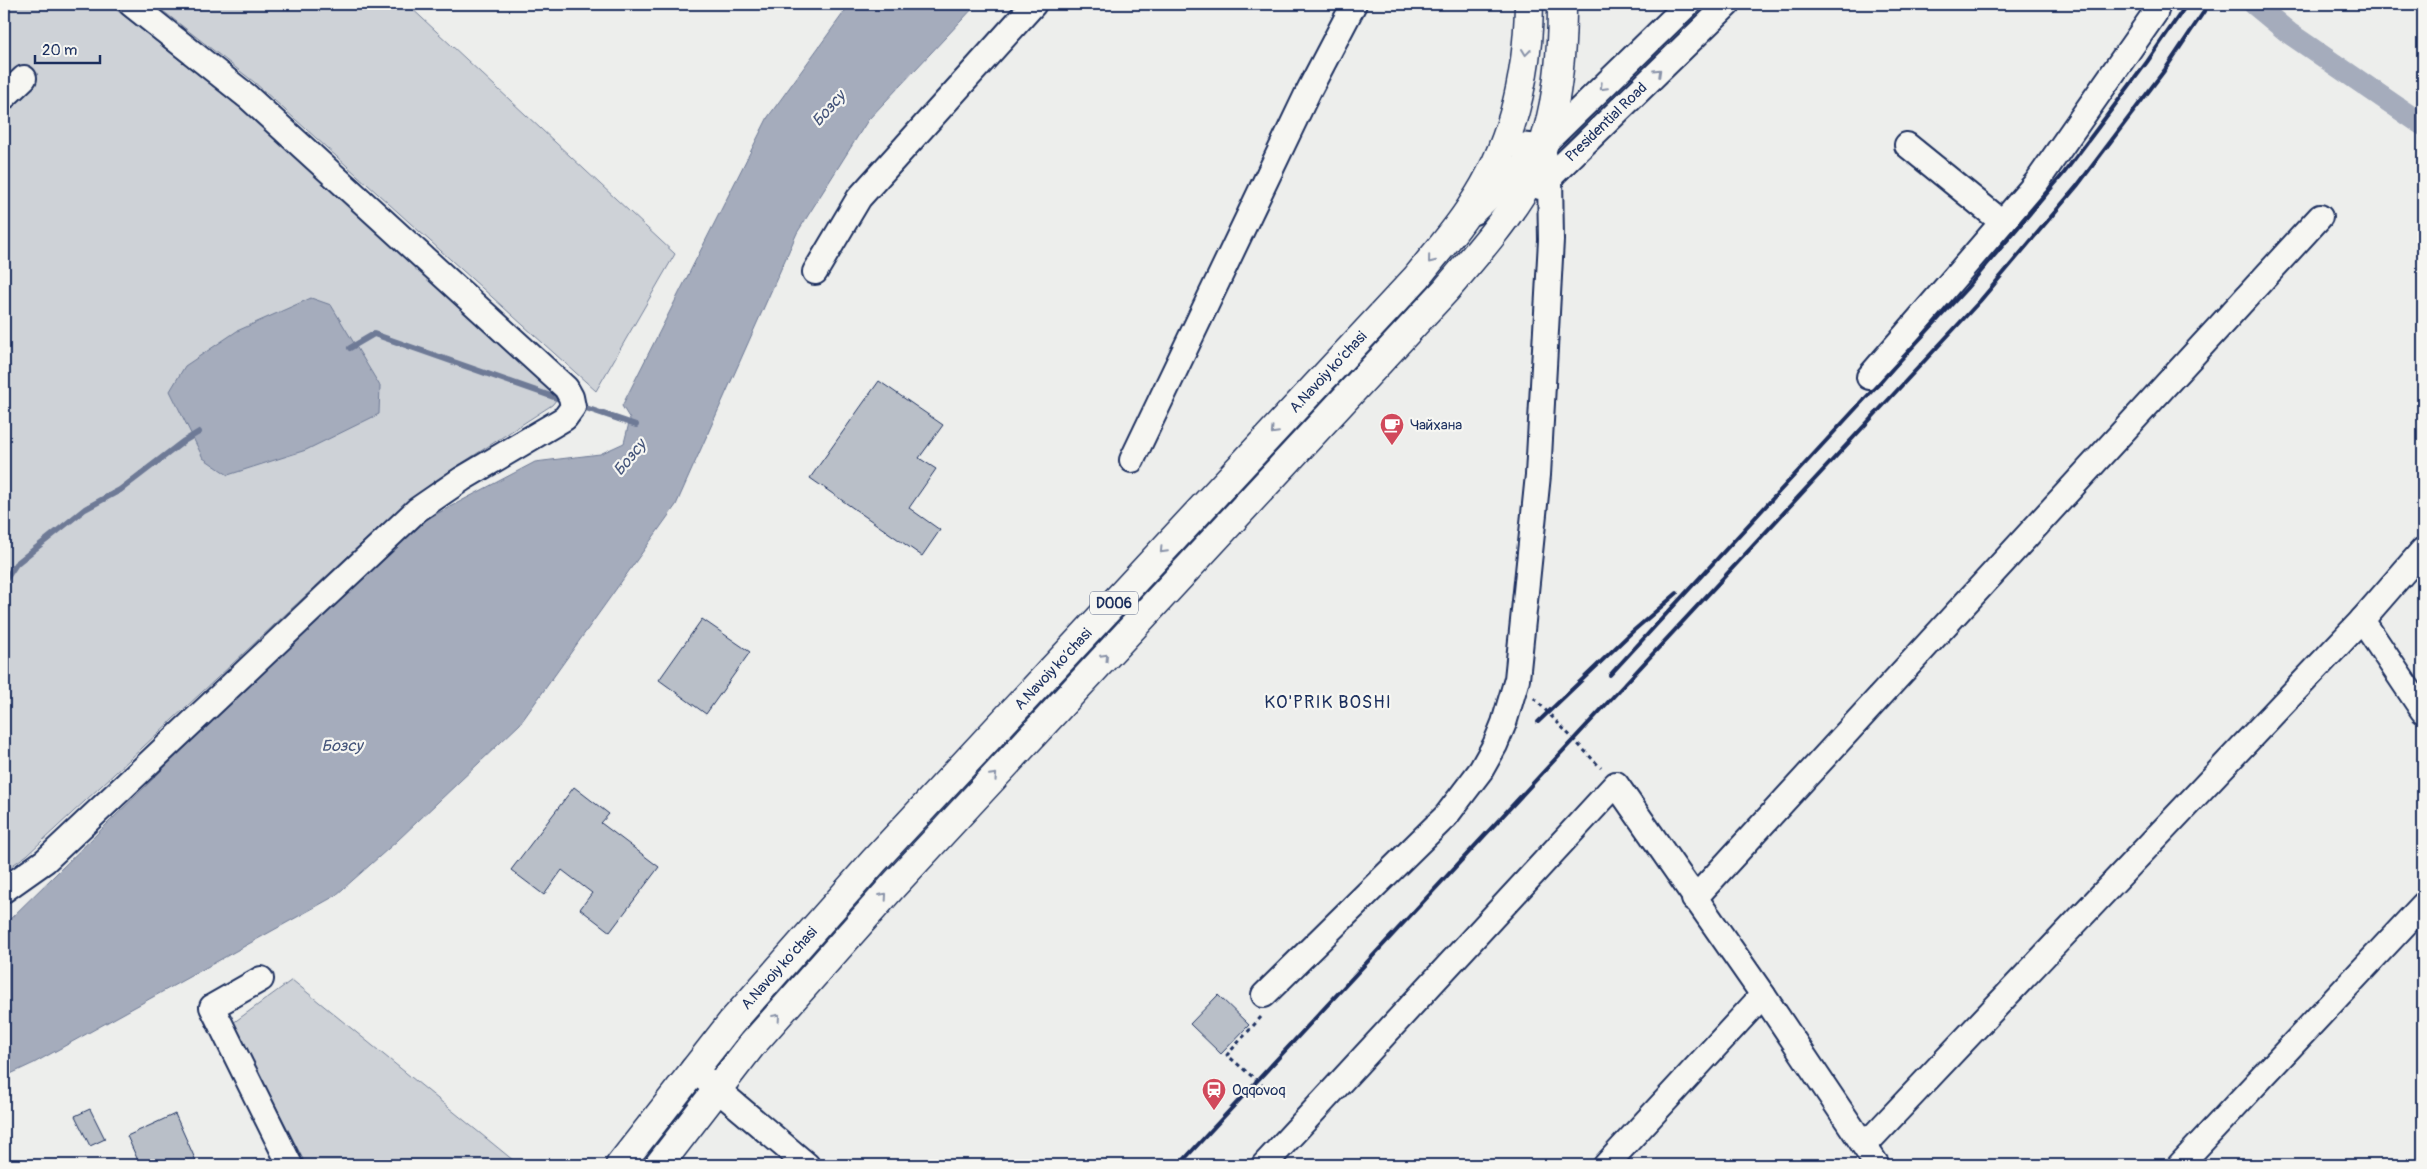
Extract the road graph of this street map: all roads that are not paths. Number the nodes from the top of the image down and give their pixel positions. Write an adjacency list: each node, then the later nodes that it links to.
1 (131, 4): 25 (street)
2 (1034, 4): 19 (street)
3 (1354, 4): 21 (street)
4 (1529, 4): 11 (main road, A.Navoiy ko‘chasi / D006, one-way to 11)
5 (1562, 4): 13 (main road, D006)
6 (1688, 4): 13 (street, Presidential Road, one-way to 13)
7 (1728, 4): 14 (street, Presidential Road, one-way to 7)
8 (2158, 4): 16 (street)
9 (24, 78): 10 (street)
10 (4, 97)
11 (1504, 144): 13 (street); 17 (main road, A.Navoiy ko‘chasi / D006)
12 (1907, 145): 16 (street)
13 (1542, 147): 14 (street); 17 (street, Presidential Road); 18 (main road, D006)
14 (1550, 176): 18 (street, Presidential Road); 30 (street)
15 (2320, 217): 26 (street)
16 (2002, 222): 20 (street)
17 (1456, 229): 31 (main road, A.Navoiy ko‘chasi / D006, one-way to 31)
18 (1487, 242): 32 (main road, D006, one-way to 18)
19 (815, 272)
20 (1869, 377)
21 (1132, 460)
22 (2423, 550): 23 (street)
23 (2362, 620): 24 (street); 37 (street)
24 (2423, 711)
25 (4, 890)
26 (1694, 899): 29 (street); 42 (street)
27 (2423, 905): 45 (street)
28 (261, 979): 38 (street)
29 (1763, 995): 37 (street); 43 (street)
30 (1264, 996)
31 (731, 1023): 32 (main road); 33 (main road, A.Navoiy ko‘chasi / D006)
32 (752, 1046): 34 (main road, D006)
33 (693, 1069): 34 (street); 35 (main road, A.Navoiy ko‘chasi / D006)
34 (716, 1090): 36 (main road, D006); 41 (street)
35 (665, 1104): 36 (main road); 39 (main road, A.Navoiy ko‘chasi / D006)
36 (694, 1118): 40 (main road, D006)
37 (1865, 1145): 44 (street)
38 (290, 1165)
39 (620, 1165)
40 (659, 1165)
41 (806, 1165)
42 (1264, 1165)
43 (1606, 1165)
44 (1877, 1165)
45 (2180, 1165)

